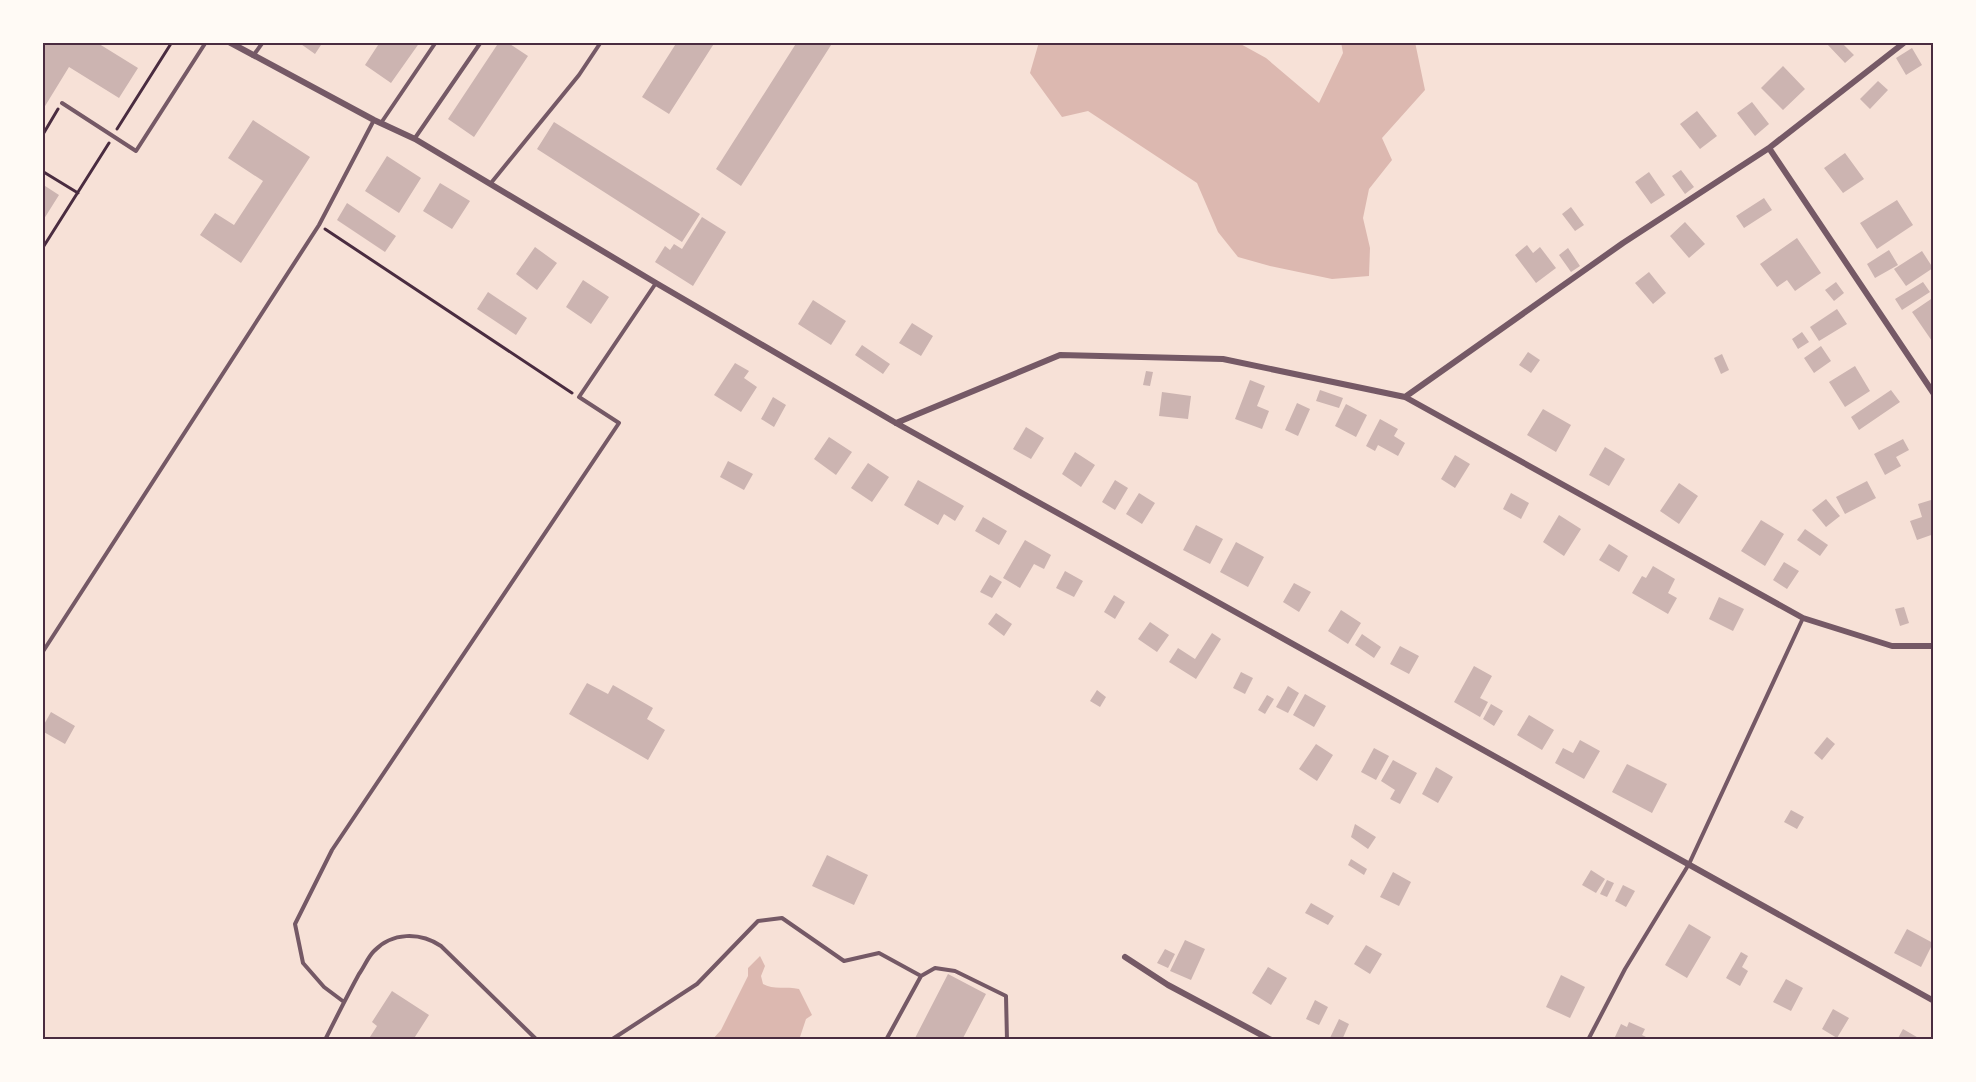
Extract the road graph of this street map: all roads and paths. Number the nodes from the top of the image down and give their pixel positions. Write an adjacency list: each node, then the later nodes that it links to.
1 (206, 42): 9 (lane)
2 (229, 42): 8 (street)
3 (263, 42): 8 (lane)
4 (436, 42): 10 (lane)
5 (481, 42): 12 (lane)
6 (601, 42): 15 (lane)
7 (1905, 42): 13 (street)
8 (253, 57): 10 (street)
9 (62, 103): 11 (path)
10 (377, 122): 12 (street); 17 (lane)
11 (42, 136)
12 (415, 139): 15 (street)
13 (1769, 148): 19 (street); 20 (street)
14 (42, 171): 16 (path)
15 (491, 183): 18 (street)
16 (78, 193)
17 (319, 225): 21 (path); 25 (lane)
18 (656, 283): 21 (lane); 22 (street)
19 (1934, 394)
20 (1405, 397): 22 (street); 23 (street)
21 (579, 398): 30 (lane)
22 (896, 423): 26 (street)
23 (1803, 618): 24 (street); 26 (lane)
24 (1934, 646)
25 (42, 653)
26 (1689, 864): 29 (street); 37 (lane)
27 (1125, 957): 36 (street)
28 (921, 976): 33 (lane); 34 (lane); 35 (lane)
29 (1934, 1001)
30 (344, 1002): 31 (lane); 32 (lane)
31 (325, 1040)
32 (537, 1040)
33 (611, 1040)
34 (886, 1040)
35 (1007, 1040)
36 (1271, 1040)
37 (1588, 1040)

